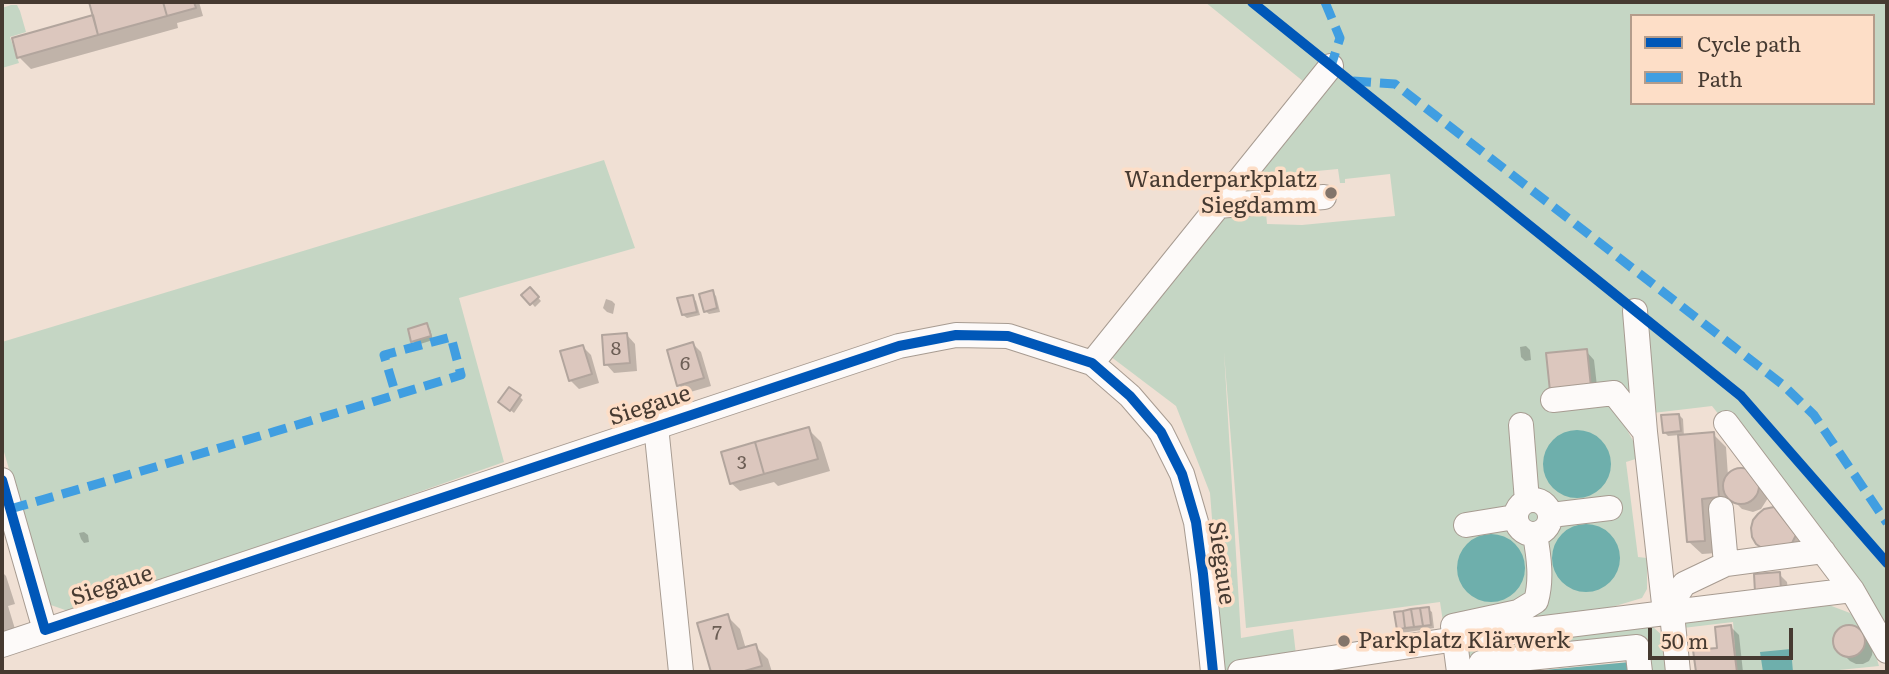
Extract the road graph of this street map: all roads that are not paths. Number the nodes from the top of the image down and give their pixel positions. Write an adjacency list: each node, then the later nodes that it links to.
1 (1331, 66): 3 (street)
2 (1324, 197): 3 (street)
3 (1218, 206): 5 (street)
4 (1635, 311): 10 (street)
5 (1092, 363): 9 (street, Siegaue); 27 (street, Siegaue)
6 (1553, 400): 10 (street)
7 (1726, 423): 18 (street)
8 (1521, 425): 13 (street)
9 (656, 426): 22 (street, Siegaue); 26 (street)
10 (1645, 432): 21 (street)
11 (2, 480): 22 (street, Siegaue)
12 (1610, 508): 15 (street)
13 (1521, 509): 15 (street); 16 (street); 17 (street)
14 (1721, 509): 19 (street)
15 (1551, 516): 17 (street)
16 (1466, 525)
17 (1535, 535): 23 (street)
18 (1823, 551): 19 (street); 20 (street)
19 (1726, 564): 21 (street)
20 (1852, 590): 21 (street); 25 (street)
21 (1669, 613): 23 (street); 32 (street)
22 (46, 630): 24 (street)
23 (1456, 639): 28 (street); 29 (street)
24 (2, 645)
25 (1887, 651)
26 (681, 672)
27 (1213, 672)
28 (1240, 672)
29 (1459, 672)
30 (1482, 672): 31 (street)
31 (1640, 672)
32 (1678, 672)

